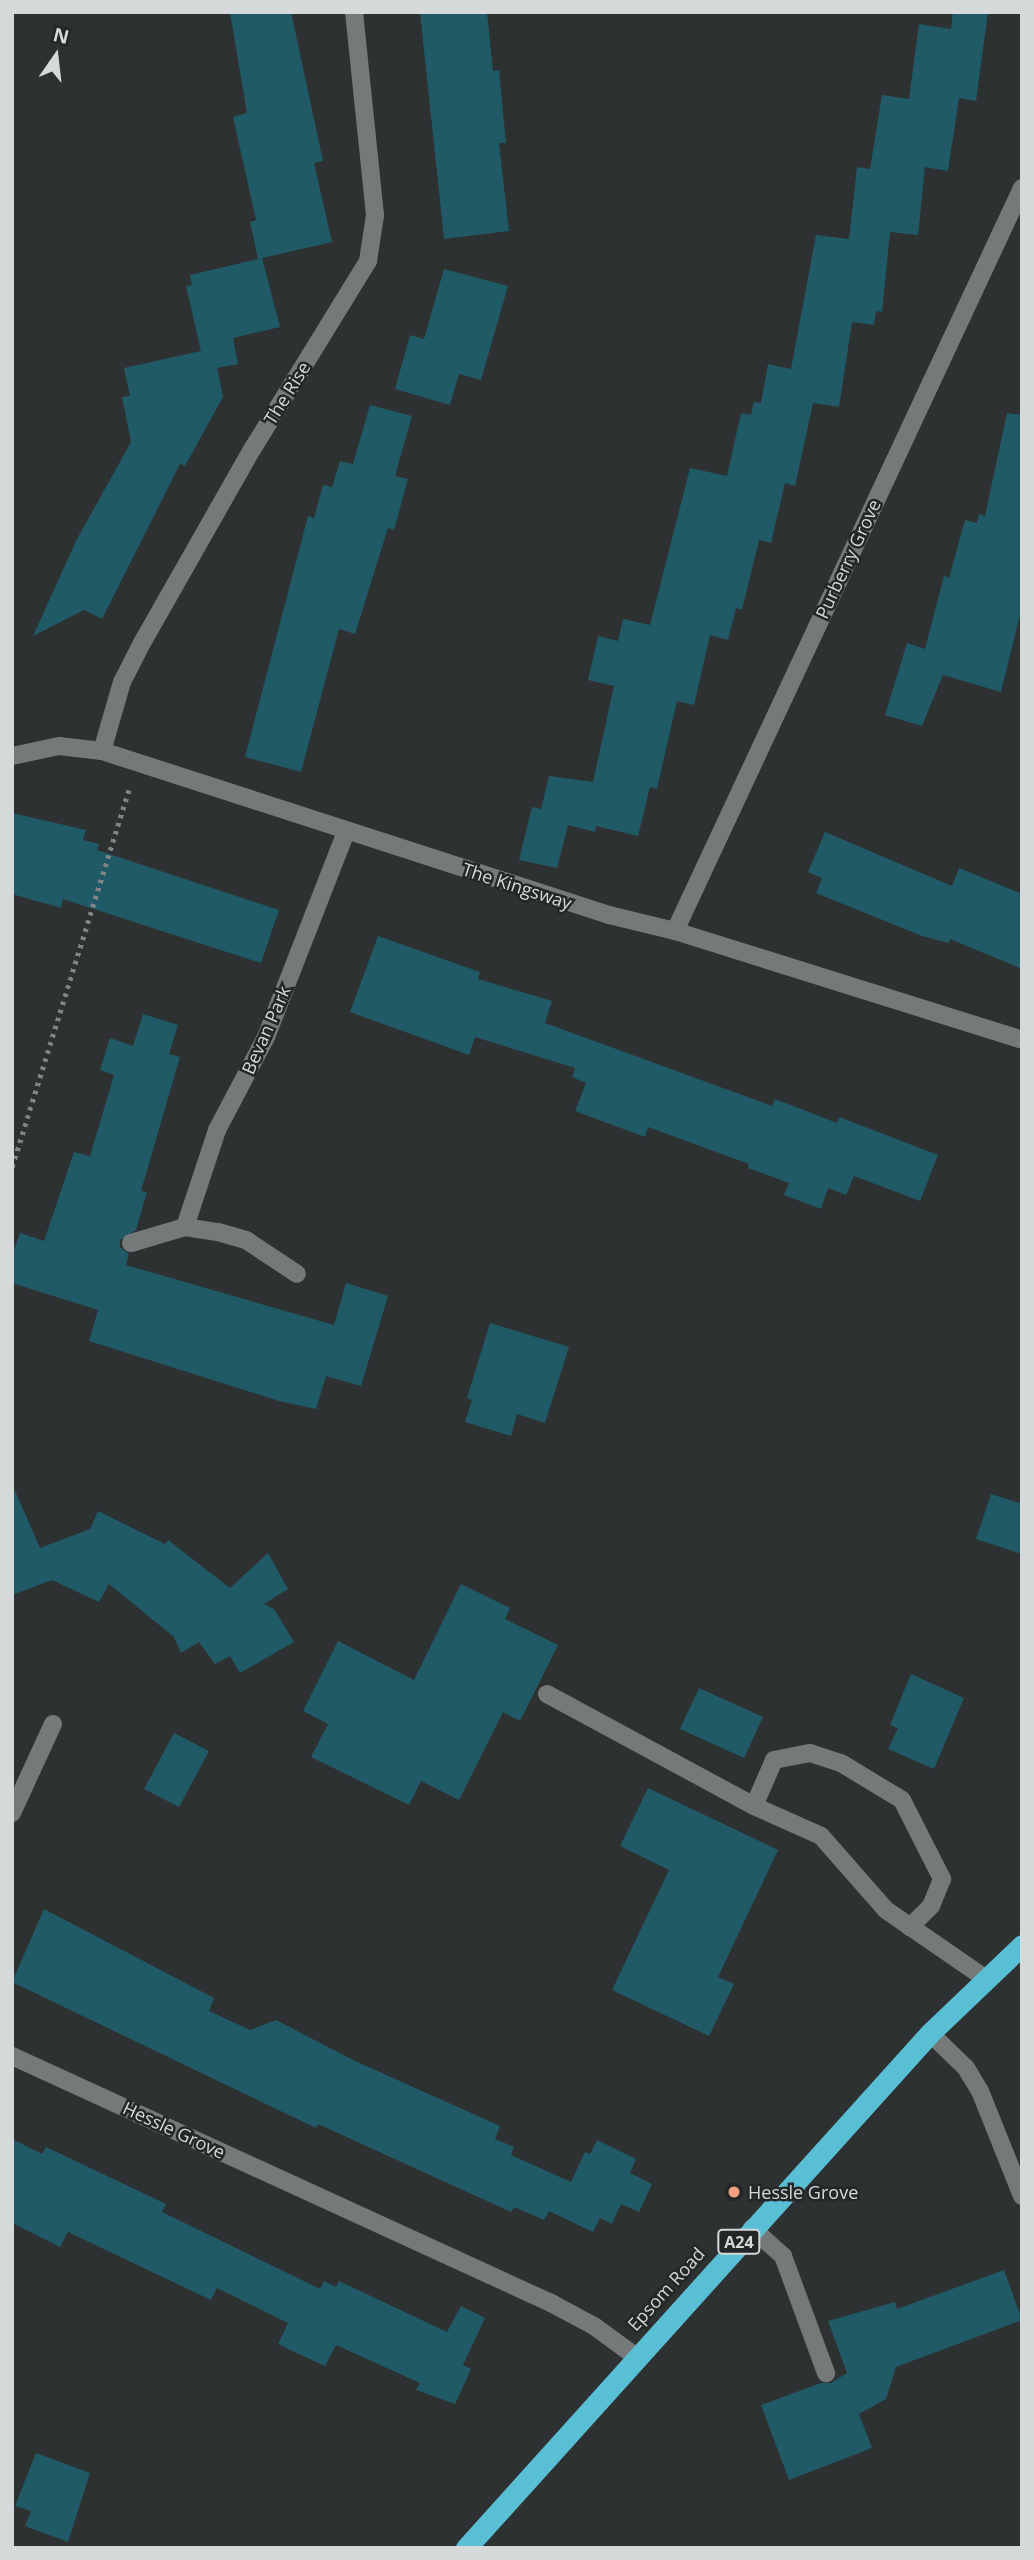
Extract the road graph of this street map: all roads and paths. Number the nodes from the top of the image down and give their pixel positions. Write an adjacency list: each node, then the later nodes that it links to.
1 (354, 12): 3 (street, The Rise)
2 (1022, 188): 7 (street, Purberry Grove)
3 (102, 751): 4 (street, The Kingsway); 5 (street, The Kingsway)
4 (12, 756)
5 (138, 762): 6 (street, The Kingsway); 9 (path)
6 (346, 832): 7 (street, The Kingsway); 10 (street, Bevan Park)
7 (675, 931): 8 (street, The Kingsway)
8 (1022, 1040)
9 (12, 1167)
10 (185, 1227): 11 (street); 12 (street)
11 (131, 1243)
12 (297, 1274)
13 (547, 1694): 15 (street)
14 (53, 1724): 16 (street)
15 (754, 1806): 17 (street); 17 (street)
16 (12, 1813)
17 (910, 1927): 19 (street)
18 (1022, 1945): 19 (highway, Epsom Road / A24)
19 (986, 1979): 20 (highway, Epsom Road / A24)
20 (930, 2032): 22 (street); 23 (highway, Epsom Road / A24)
21 (12, 2056): 24 (street, Hessle Grove)
22 (1022, 2196)
23 (752, 2228): 24 (highway, Epsom Road / A24); 25 (street)
24 (635, 2356): 26 (highway, Epsom Road / A24)
25 (826, 2372)
26 (467, 2548)

